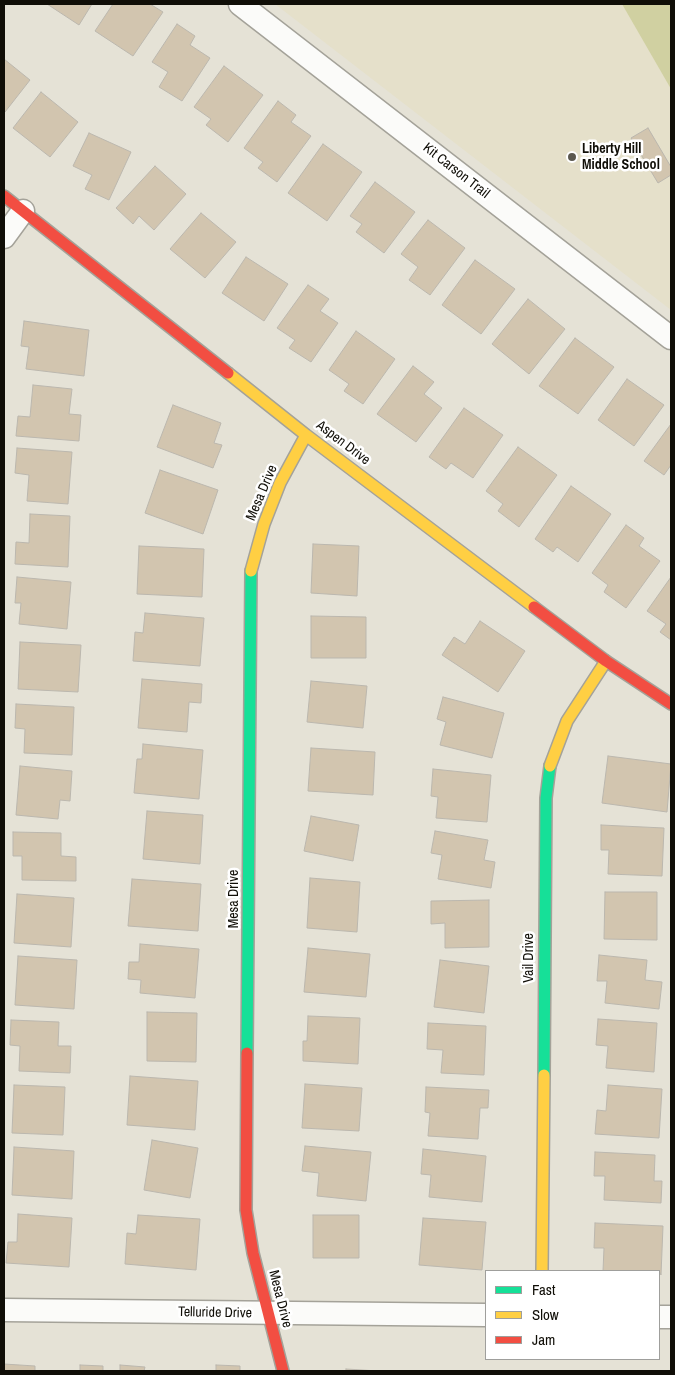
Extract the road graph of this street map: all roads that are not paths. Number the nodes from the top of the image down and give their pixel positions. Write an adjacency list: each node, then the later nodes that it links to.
1 (240, 4): 5 (street, Kit Carson Trail)
2 (4, 196): 3 (street, Aspen Drive)
3 (23, 210): 4 (street); 6 (street, Aspen Drive)
4 (4, 237)
5 (671, 338)
6 (306, 435): 7 (street, Aspen Drive); 11 (street, Mesa Drive)
7 (606, 661): 8 (street, Aspen Drive); 9 (street, Vail Drive)
8 (671, 704)
9 (542, 1270)
10 (4, 1310): 11 (street, Telluride Drive)
11 (268, 1313): 12 (street, Telluride Drive); 13 (street, Mesa Drive)
12 (485, 1315)
13 (283, 1371)

